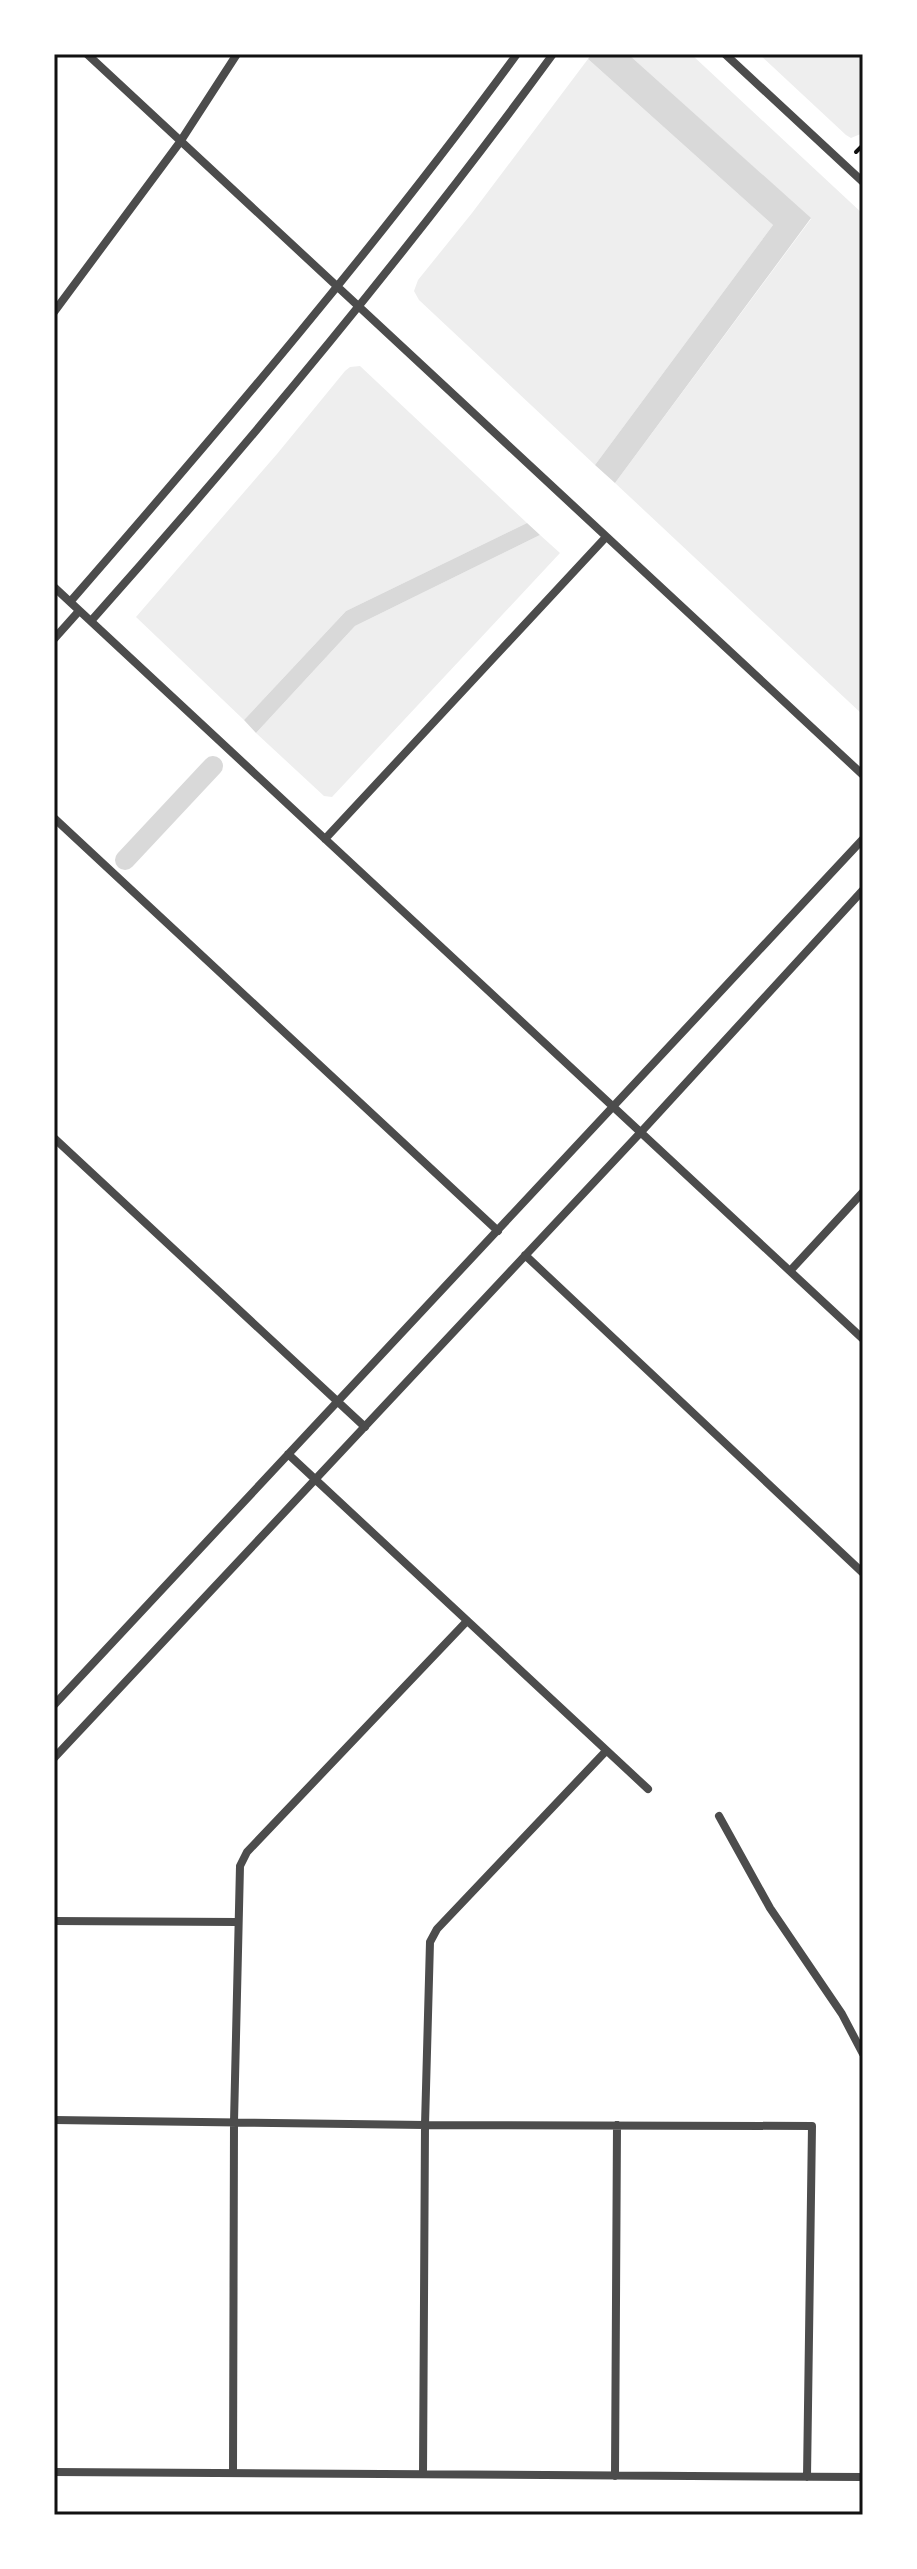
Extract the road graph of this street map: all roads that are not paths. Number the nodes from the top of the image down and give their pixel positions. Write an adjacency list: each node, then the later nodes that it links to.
1 (87, 54): 6 (street)
2 (237, 54): 6 (street)
3 (517, 54): 8 (street)
4 (553, 54): 9 (street)
5 (725, 54): 7 (street)
6 (180, 142): 8 (street); 10 (street)
7 (863, 182)
8 (337, 288): 9 (street); 13 (street)
9 (358, 307): 11 (street); 15 (street)
10 (54, 312)
11 (606, 537): 17 (street); 19 (street)
12 (54, 587): 13 (street)
13 (70, 602): 14 (street)
14 (79, 611): 15 (street); 16 (street)
15 (91, 621): 19 (street)
16 (54, 639)
17 (863, 775)
18 (54, 818): 26 (street)
19 (325, 839): 22 (street)
20 (863, 839): 22 (street)
21 (863, 890): 23 (street)
22 (614, 1108): 23 (street); 26 (street)
23 (641, 1132): 27 (street); 28 (street)
24 (54, 1138): 30 (street)
25 (863, 1192): 28 (street)
26 (498, 1231): 30 (street)
27 (525, 1255): 31 (street); 34 (street)
28 (790, 1271): 29 (street)
29 (863, 1339)
30 (338, 1401): 31 (street); 32 (street)
31 (365, 1427): 33 (street)
32 (288, 1454): 33 (street); 36 (street)
33 (315, 1479): 35 (street); 38 (street)
34 (863, 1573)
35 (467, 1621): 37 (street); 42 (street)
36 (54, 1705)
37 (606, 1751): 39 (street); 46 (street)
38 (54, 1758)
39 (648, 1789)
40 (719, 1816): 43 (street)
41 (54, 1921): 42 (street)
42 (237, 1922): 45 (street)
43 (863, 2054)
44 (54, 2120): 45 (street)
45 (234, 2122): 46 (street); 49 (street)
46 (425, 2125): 47 (street); 50 (street)
47 (617, 2125): 51 (street); 52 (street)
48 (54, 2472): 49 (street)
49 (233, 2473): 50 (street)
50 (423, 2474): 51 (street)
51 (615, 2476): 52 (street)
52 (807, 2477): 53 (street)
53 (863, 2477)

